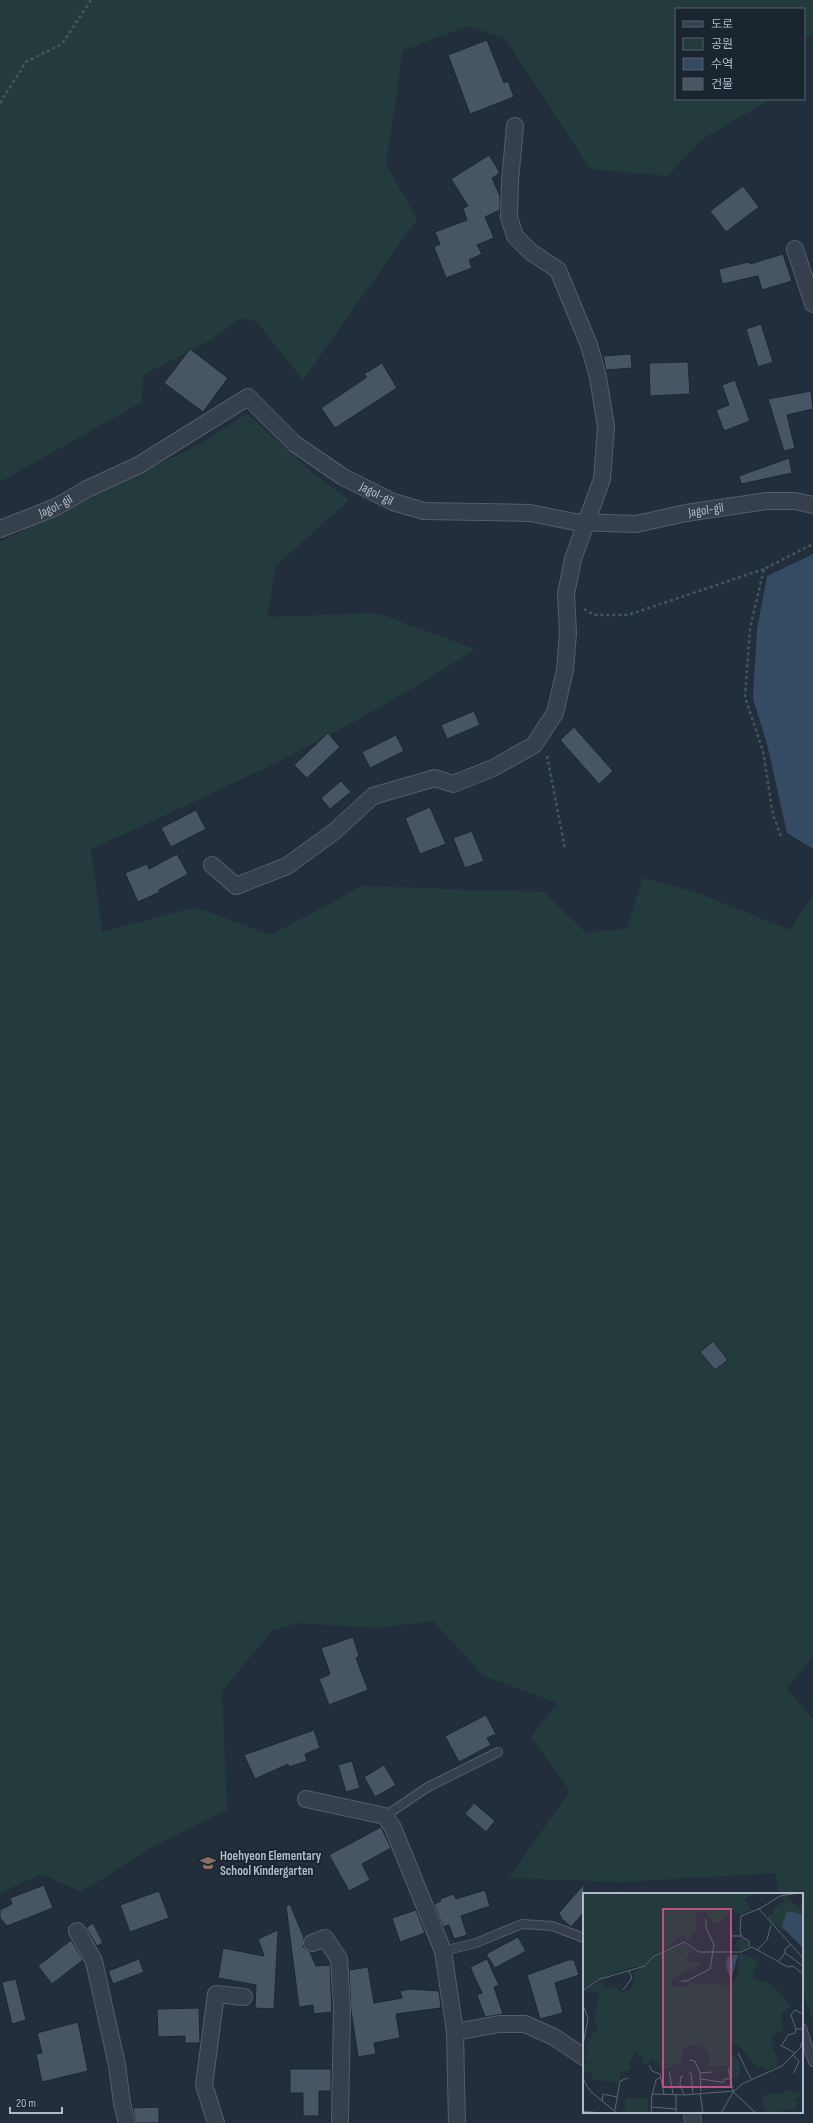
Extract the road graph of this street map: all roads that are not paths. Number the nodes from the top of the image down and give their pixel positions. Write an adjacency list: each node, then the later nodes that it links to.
1 (515, 126): 5 (street)
2 (795, 249): 3 (street)
3 (813, 304)
4 (813, 504): 5 (street, Jagol-gil)
5 (586, 521): 6 (street, Jagol-gil); 7 (street)
6 (0, 529)
7 (212, 865)
8 (498, 1752): 10 (lane)
9 (306, 1799): 10 (street)
10 (385, 1816): 14 (street)
11 (77, 1931): 20 (street)
12 (583, 1938): 14 (lane)
13 (312, 1943): 22 (street)
14 (443, 1951): 17 (street)
15 (244, 1997): 21 (street)
16 (803, 2031): 19 (lane)
17 (455, 2032): 18 (street); 23 (street)
18 (583, 2056)
19 (813, 2062)
20 (127, 2123)
21 (216, 2123)
22 (340, 2123)
23 (457, 2123)

